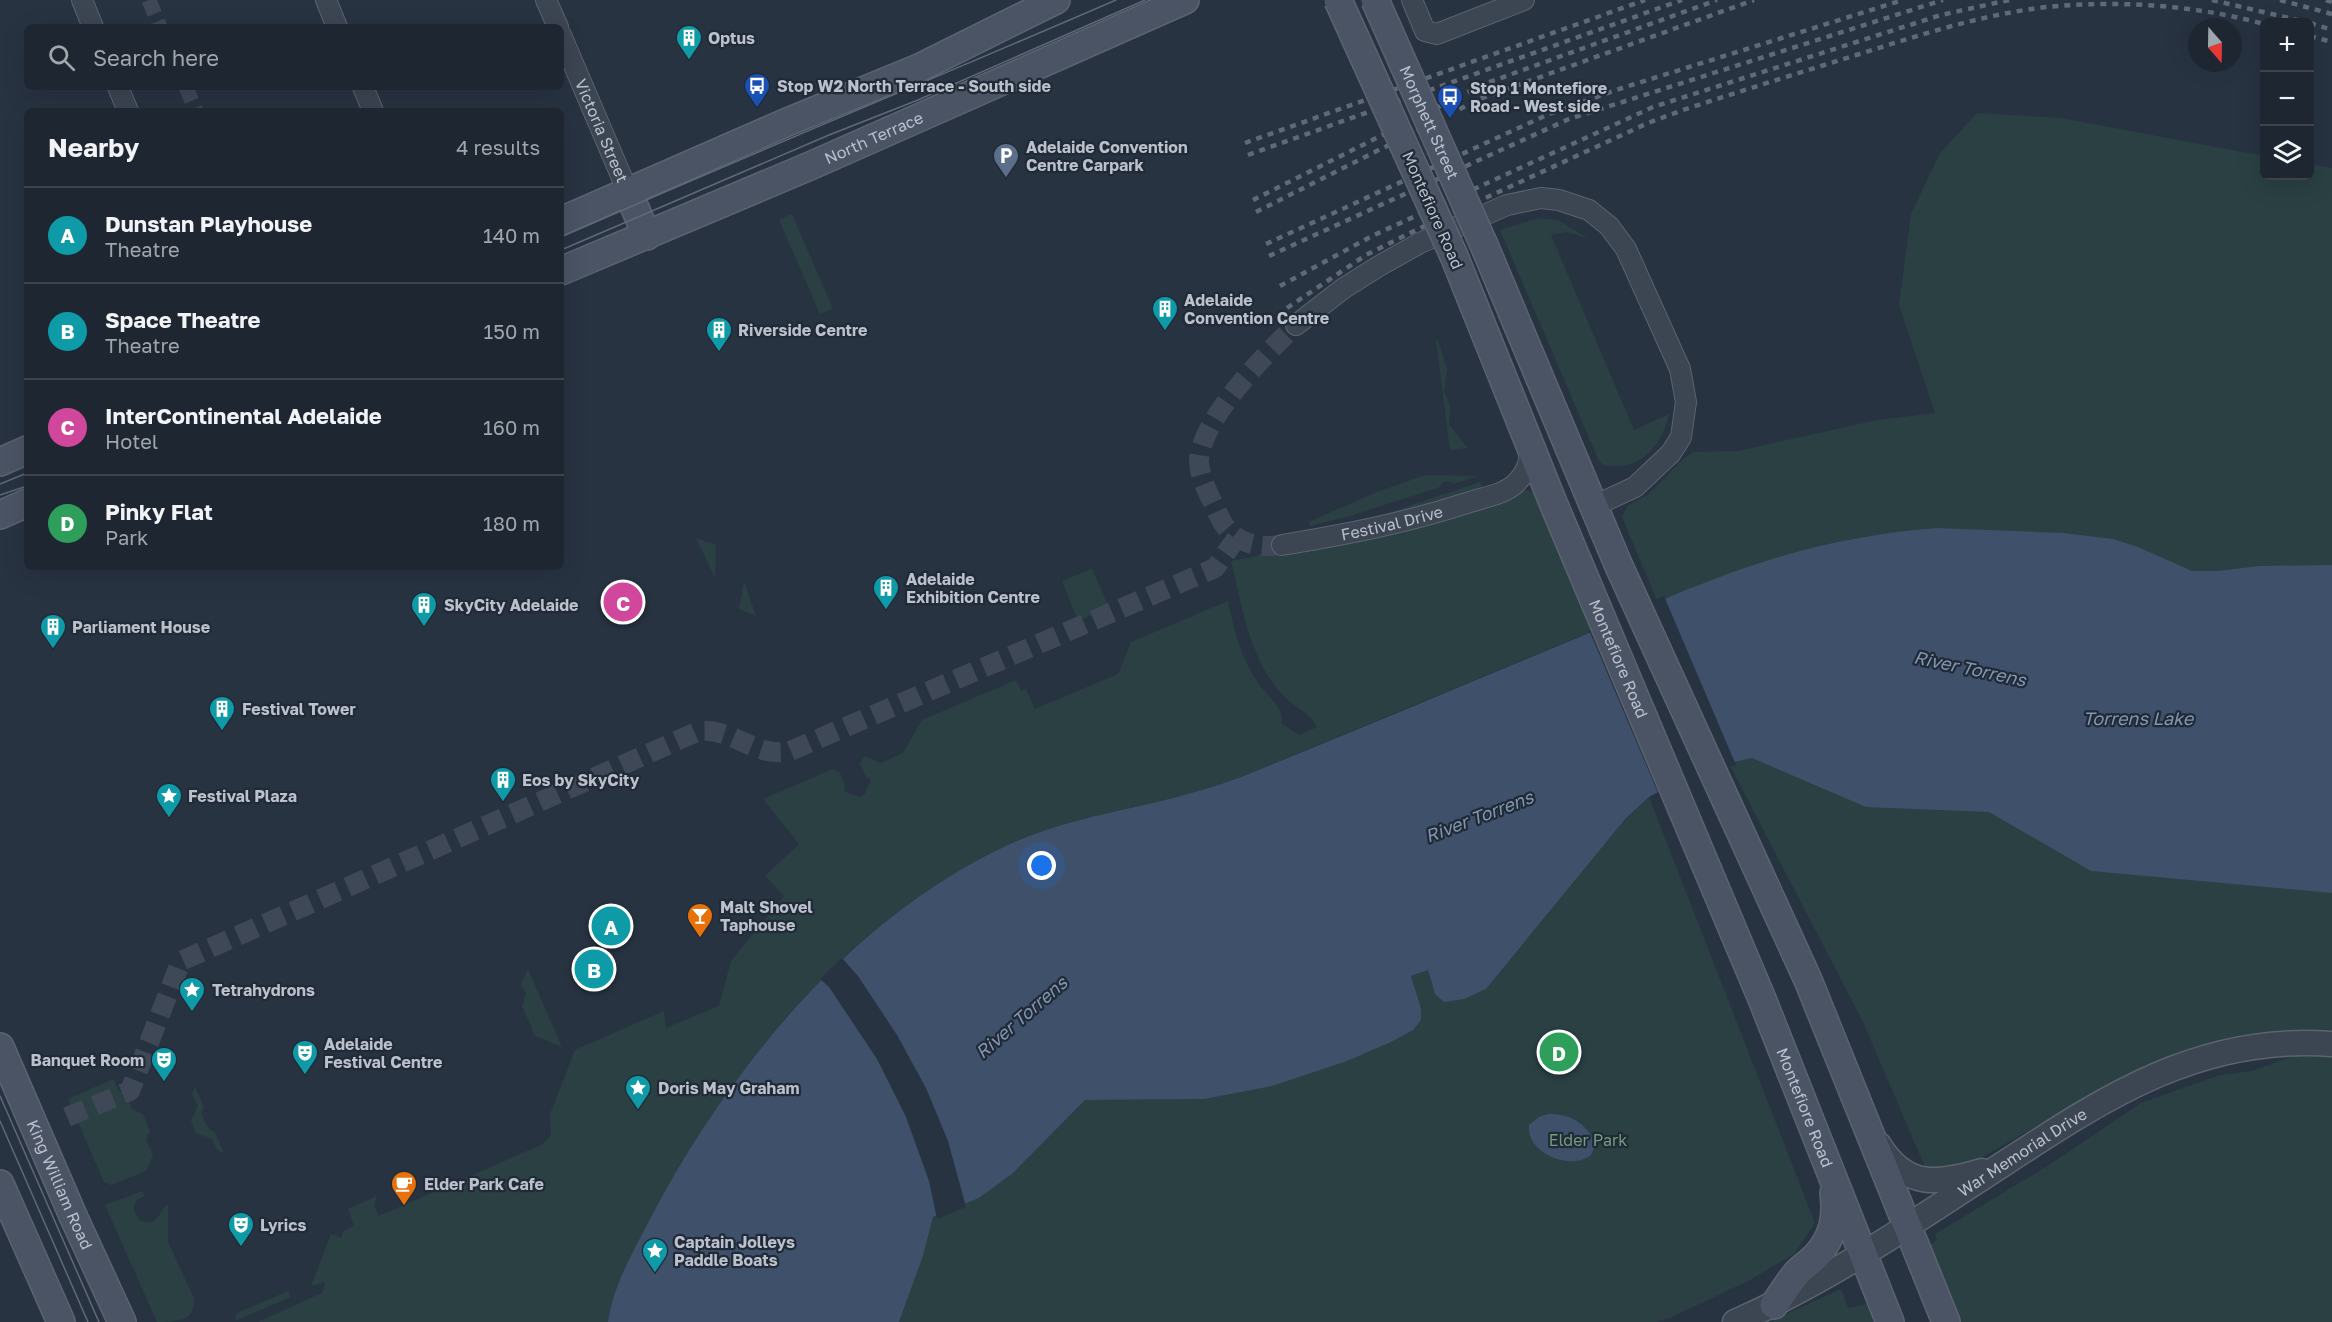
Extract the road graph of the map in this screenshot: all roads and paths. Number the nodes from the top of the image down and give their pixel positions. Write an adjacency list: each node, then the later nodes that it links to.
1 (82, 0): 10 (street)
2 (326, 0): 11 (street)
3 (546, 0): 12 (street, Victoria Street)
4 (1056, 0): 18 (main road)
5 (1185, 0): 20 (main road, North Terrace)
6 (1338, 0): 24 (main road, Montefiore Road, bridge)
7 (1375, 0): 21 (main road, Morphett Street, bridge)
8 (1413, 0): 9 (street)
9 (1524, 0)
10 (92, 24)
11 (336, 24)
12 (557, 24)
13 (564, 41): 18 (street, Victoria Street)
14 (119, 90): 16 (street)
15 (364, 90): 17 (street)
16 (127, 108)
17 (372, 108)
18 (628, 192): 19 (main road); 20 (main road)
19 (564, 220)
20 (647, 236): 22 (main road, North Terrace)
21 (1484, 245): 30 (main road, Montefiore Road)
22 (564, 270)
23 (1296, 325): 30 (street)
24 (1530, 441): 27 (street, Festival Drive); 29 (main road, Montefiore Road)
25 (24, 451): 26 (main road)
26 (0, 462)
27 (1501, 492): 29 (street, Festival Drive); 32 (street, Festival Drive)
28 (24, 504): 31 (main road)
29 (1554, 505): 38 (main road, Montefiore Road)
30 (1594, 506): 36 (main road, Montefiore Road)
31 (0, 515)
32 (1282, 545)
33 (2332, 1044): 37 (street, War Memorial Drive)
34 (0, 1047): 35 (main road, King William Road)
35 (9, 1095): 44 (main road, King William Road)
36 (1867, 1126): 37 (street); 40 (main road, Montefiore Road)
37 (2004, 1164): 40 (street, War Memorial Drive)
38 (1828, 1165): 41 (main road, Montefiore Road); 42 (main road)
39 (0, 1184): 43 (main road)
40 (1908, 1226): 41 (street, War Memorial Drive); 47 (main road, Montefiore Road)
41 (1863, 1255): 42 (street, War Memorial Drive); 46 (main road, Montefiore Road)
42 (1774, 1305): 45 (street, War Memorial Drive)
43 (61, 1322)
44 (122, 1322)
45 (1735, 1322)
46 (1890, 1322)
47 (1946, 1322)

